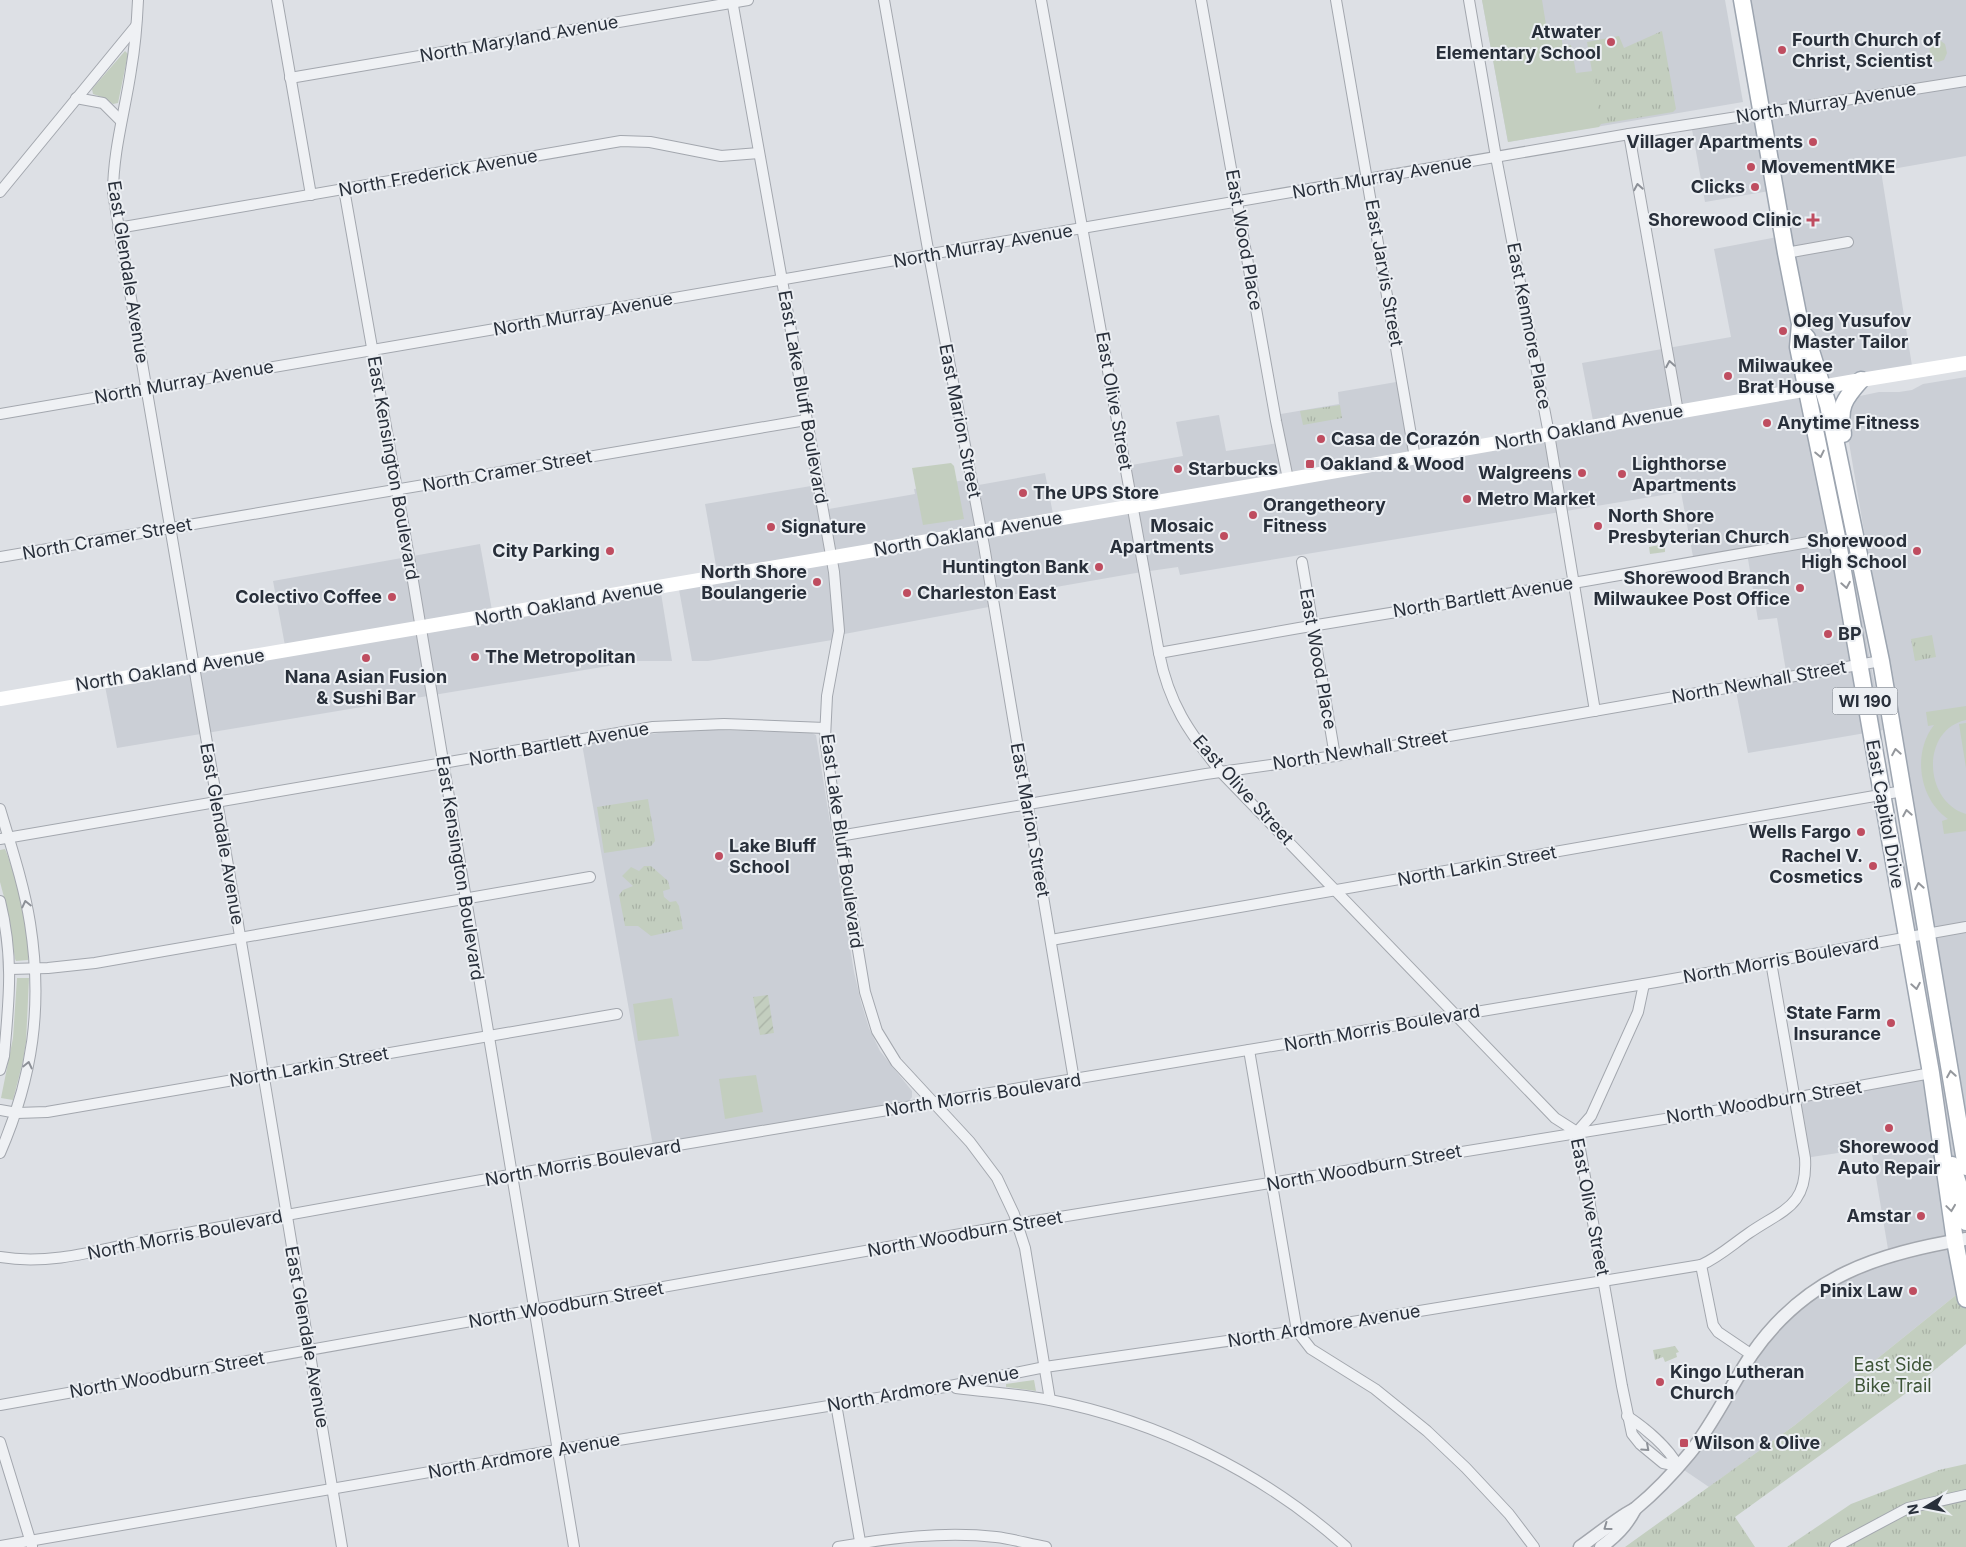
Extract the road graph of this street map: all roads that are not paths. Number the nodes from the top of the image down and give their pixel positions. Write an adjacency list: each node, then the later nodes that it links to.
1 (138, 0): 11 (street, East Glendale Avenue)
2 (276, 0): 12 (street)
3 (748, 0): 10 (street, North Maryland Avenue)
4 (884, 0): 29 (street, East Marion Street)
5 (1041, 0): 26 (street, East Olive Street)
6 (1201, 0): 24 (street, East Wood Place)
7 (1336, 0): 20 (street, East Jarvis Street)
8 (1469, 0): 19 (street, East Kenmore Place)
9 (1742, 0): 15 (main road, East Capitol Drive / WI 190)
10 (732, 1): 12 (street, North Maryland Avenue); 18 (street, East Lake Bluff Boulevard)
11 (137, 25): 14 (street); 16 (street, East Glendale Avenue)
12 (290, 78): 23 (street)
13 (1966, 81): 15 (street, North Murray Avenue)
14 (76, 98): 16 (street); 22 (street)
15 (1763, 113): 17 (street, North Murray Avenue); 28 (main road, East Capitol Drive / WI 190)
16 (121, 121): 25 (street, East Glendale Avenue)
17 (1628, 134): 19 (street, North Murray Avenue); 38 (street, one-way to 17)
18 (759, 153): 21 (street, North Frederick Avenue); 30 (street, East Lake Bluff Boulevard)
19 (1496, 157): 20 (street, North Murray Avenue); 41 (street, East Kenmore Place)
20 (1368, 180): 24 (street, North Murray Avenue); 42 (street, East Jarvis Street)
21 (344, 189): 23 (street, North Frederick Avenue); 32 (street, East Kensington Boulevard)
22 (0, 192)
23 (311, 195): 25 (street, North Frederick Avenue)
24 (1238, 202): 26 (street, North Murray Avenue); 43 (street, East Wood Place)
25 (118, 228): 36 (street, East Glendale Avenue)
26 (1083, 229): 29 (street, North Murray Avenue); 45 (street, East Olive Street)
27 (1848, 242): 28 (street)
28 (1786, 253): 31 (main road, East Capitol Drive / WI 190)
29 (929, 255): 30 (street, North Murray Avenue); 48 (street, East Marion Street)
30 (782, 280): 32 (street, North Murray Avenue); 40 (street, East Lake Bluff Boulevard)
31 (1801, 331): 35 (main road, East Capitol Drive / WI 190); 37 (main road, East Capitol Drive / WI 190)
32 (372, 350): 36 (street, North Murray Avenue); 44 (street, East Kensington Boulevard)
33 (1966, 363): 34 (main road, North Oakland Avenue)
34 (1862, 380): 35 (main road, North Oakland Avenue); 46 (main road)
35 (1824, 386): 37 (main road, North Oakland Avenue); 46 (main road, East Capitol Drive / WI 190)
36 (146, 389): 39 (street, North Murray Avenue); 47 (street, East Glendale Avenue)
37 (1807, 389): 38 (main road, North Oakland Avenue); 49 (main road, East Capitol Drive / WI 190, one-way to 49)
38 (1678, 412): 41 (main road, North Oakland Avenue)
39 (0, 414)
40 (806, 420): 44 (street, North Cramer Street); 51 (street, East Lake Bluff Boulevard)
41 (1549, 434): 42 (main road, North Oakland Avenue); 53 (street, East Kenmore Place)
42 (1415, 458): 43 (main road, North Oakland Avenue)
43 (1288, 479): 45 (main road, North Oakland Avenue)
44 (397, 490): 47 (street, North Cramer Street); 56 (street, East Kensington Boulevard)
45 (1133, 505): 48 (main road, North Oakland Avenue); 57 (street, East Olive Street)
46 (1852, 513): 54 (main road, East Capitol Drive / WI 190)
47 (170, 528): 50 (street, North Cramer Street); 60 (street, East Glendale Avenue)
48 (982, 532): 51 (main road, North Oakland Avenue); 70 (street, East Marion Street)
49 (1838, 537): 53 (street, North Bartlett Avenue); 54 (main road); 59 (main road, East Capitol Drive / WI 190, one-way to 59)
50 (0, 557)
51 (832, 558): 56 (main road, North Oakland Avenue); 63 (street, East Lake Bluff Boulevard)
52 (1302, 562): 55 (street, East Wood Place)
53 (1574, 583): 55 (street, North Bartlett Avenue); 62 (street, East Kenmore Place)
54 (1873, 618): 58 (main road, East Capitol Drive / WI 190)
55 (1312, 626): 57 (street, North Bartlett Avenue); 64 (street, East Wood Place)
56 (420, 628): 60 (main road, North Oakland Avenue); 65 (street, East Kensington Boulevard)
57 (1159, 653): 66 (street, East Olive Street)
58 (1881, 661): 59 (street, North Newhall Street); 67 (main road, East Capitol Drive / WI 190, one-way to 58)
59 (1859, 665): 62 (street, North Newhall Street); 68 (main road, East Capitol Drive / WI 190)
60 (193, 666): 61 (main road, North Oakland Avenue); 69 (street, East Glendale Avenue)
61 (0, 699)
62 (1595, 711): 64 (street, North Newhall Street)
63 (825, 728): 65 (street, North Bartlett Avenue); 72 (street, East Lake Bluff Boulevard)
64 (1335, 756): 66 (street, North Newhall Street)
65 (442, 764): 69 (street, North Bartlett Avenue); 76 (street, East Kensington Boulevard)
66 (1220, 771): 70 (street, North Newhall Street); 75 (street, East Olive Street)
67 (1903, 791): 68 (street, North Larkin Street); 79 (main road, East Capitol Drive / WI 190, one-way to 67)
68 (1881, 795): 75 (street, North Larkin Street); 81 (main road, East Capitol Drive / WI 190)
69 (217, 802): 73 (street, North Bartlett Avenue); 80 (street, East Glendale Avenue)
70 (1027, 803): 72 (street, North Newhall Street); 82 (street, East Marion Street)
71 (0, 809): 73 (street)
72 (839, 836): 96 (street, East Lake Bluff Boulevard)
73 (4, 838): 84 (street, one-way to 73)
74 (590, 877): 76 (street)
75 (1337, 891): 82 (street, North Larkin Street); 88 (street, East Olive Street)
76 (465, 899): 80 (street); 89 (street, East Kensington Boulevard)
77 (0, 901): 85 (street)
78 (1966, 927): 79 (street, North Morris Boulevard)
79 (1927, 934): 81 (street, North Morris Boulevard); 100 (main road, East Capitol Drive / WI 190, one-way to 79)
80 (240, 938): 84 (street); 93 (street, East Glendale Avenue)
81 (1907, 938): 83 (street, North Morris Boulevard); 92 (main road, East Capitol Drive / WI 190, one-way to 92)
82 (1051, 940): 94 (street, East Marion Street)
83 (1771, 962): 86 (street, North Morris Boulevard); 95 (street)
84 (36, 968): 85 (street); 98 (street, one-way to 84)
85 (10, 969): 91 (street)
86 (1644, 984): 88 (street, North Morris Boulevard); 99 (street)
87 (617, 1014): 89 (street, North Larkin Street)
88 (1456, 1015): 90 (street, North Morris Boulevard); 99 (street, East Olive Street)
89 (488, 1036): 93 (street, North Larkin Street); 104 (street, East Kensington Boulevard)
90 (1249, 1050): 94 (street, North Morris Boulevard); 105 (street)
91 (0, 1070)
92 (1931, 1073): 95 (street, North Woodburn Street); 100 (main road); 101 (main road, East Capitol Drive / WI 190)
93 (263, 1076): 98 (street, North Larkin Street); 106 (street, East Glendale Avenue)
94 (1074, 1080): 96 (street, North Morris Boulevard)
95 (1794, 1098): 99 (street, North Woodburn Street); 111 (street, North Ardmore Avenue)
96 (934, 1102): 104 (street, North Morris Boulevard); 108 (street, East Lake Bluff Boulevard)
97 (0, 1110): 98 (street, North Larkin Street)
98 (17, 1113): 102 (street)
99 (1577, 1132): 105 (street, North Woodburn Street); 112 (street, East Olive Street)
100 (1961, 1140): 103 (main road, East Capitol Drive / WI 190)
101 (1941, 1142): 107 (main road); 109 (main road, East Capitol Drive / WI 190, one-way to 109)
102 (0, 1153)
103 (1966, 1167)
104 (512, 1176): 106 (street, North Morris Boulevard); 114 (street, East Kensington Boulevard)
105 (1271, 1184): 108 (street, North Woodburn Street); 115 (street)
106 (286, 1216): 110 (street, North Morris Boulevard); 116 (street, East Glendale Avenue)
107 (1966, 1222)
108 (1017, 1224): 114 (street, North Woodburn Street); 118 (street, East Lake Bluff Boulevard)
109 (1962, 1243): 113 (main road, East Capitol Drive / WI 190); 117 (street)
110 (0, 1257)
111 (1701, 1265): 112 (street, North Ardmore Avenue); 117 (street)
112 (1604, 1281): 115 (street, North Ardmore Avenue); 125 (street, East Olive Street)
113 (1966, 1298)
114 (534, 1310): 116 (street, North Woodburn Street); 124 (street, East Kensington Boulevard)
115 (1297, 1331): 118 (street, North Ardmore Avenue); 137 (street)
116 (309, 1349): 122 (street, North Woodburn Street); 126 (street, East Glendale Avenue)
117 (1752, 1355): 125 (street)
118 (1045, 1367): 119 (street, North Ardmore Avenue); 120 (street, East Lake Bluff Boulevard)
119 (945, 1387): 120 (street); 121 (street, North Ardmore Avenue)
120 (1050, 1400): 136 (street)
121 (836, 1404): 124 (street, North Ardmore Avenue); 130 (street)
122 (0, 1405)
123 (0, 1442): 129 (street)
124 (557, 1450): 126 (street, North Ardmore Avenue); 133 (street, East Kensington Boulevard)
125 (1678, 1466): 128 (street)
126 (332, 1490): 129 (street, North Ardmore Avenue); 132 (street, East Glendale Avenue)
127 (1966, 1494): 140 (street)
128 (1635, 1508): 138 (street, one-way to 138); 139 (street)
129 (31, 1544): 131 (street, North Ardmore Avenue)
130 (860, 1545): 134 (street); 135 (street)
131 (0, 1546)
132 (342, 1547)
133 (574, 1547)
134 (838, 1547)
135 (1046, 1547)
136 (1346, 1547)
137 (1534, 1547)
138 (1580, 1547)
139 (1601, 1547)
140 (1835, 1547)

